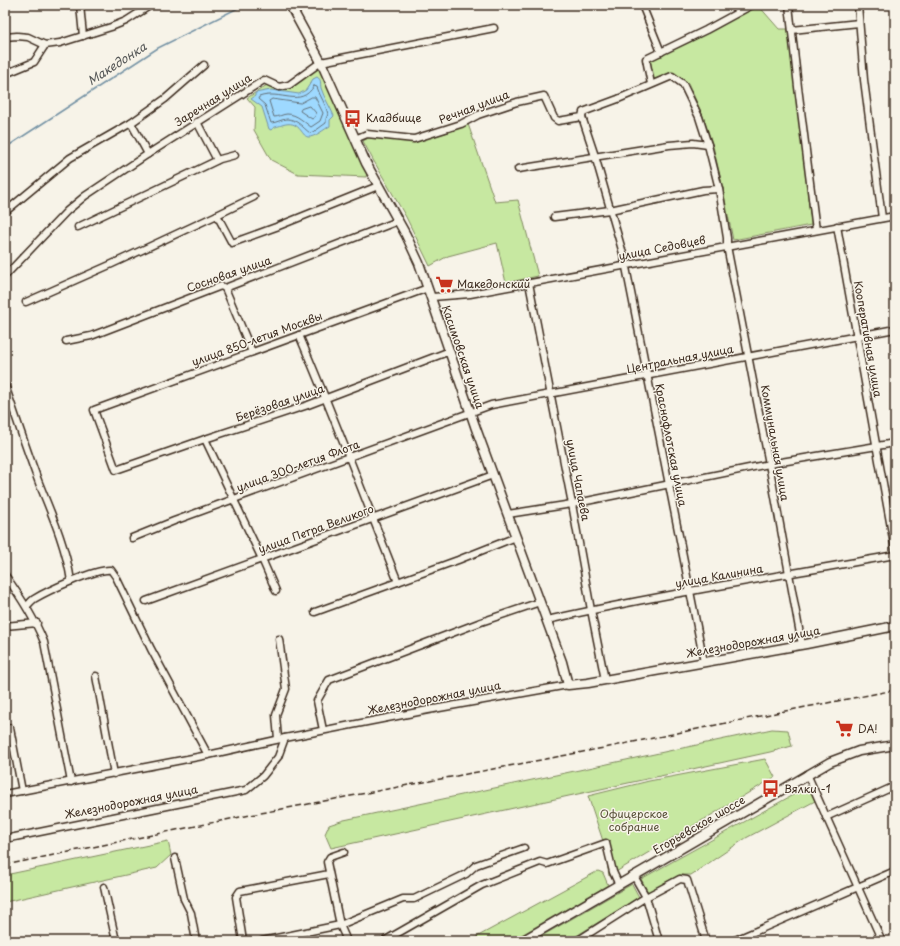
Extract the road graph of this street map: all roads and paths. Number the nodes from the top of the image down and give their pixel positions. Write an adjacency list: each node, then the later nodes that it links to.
1 (80, 5): 11 (street)
2 (151, 5): 11 (street)
3 (290, 5): 15 (main road, Касимовская улица)
4 (642, 5): 14 (street)
5 (752, 5): 14 (street)
6 (789, 5): 10 (street)
7 (858, 5): 8 (street)
8 (859, 23): 10 (street); 38 (street)
9 (494, 28): 15 (street, Заречная улица)
10 (792, 30): 42 (street)
11 (83, 36): 13 (street)
12 (5, 37): 13 (street)
13 (45, 45): 17 (street)
14 (661, 52): 19 (street)
15 (321, 62): 21 (street, Заречная улица); 23 (main road, Касимовская улица)
16 (204, 65): 22 (street)
17 (5, 74)
18 (672, 76): 19 (street, Речная улица); 24 (street, Коммунальная улица)
19 (651, 84): 20 (street, Речная улица)
20 (582, 117): 23 (street, Речная улица); 27 (street, Краснофлотская улица)
21 (197, 122): 25 (street, Заречная улица); 28 (street)
22 (131, 123): 25 (street); 34 (street)
23 (355, 139): 30 (main road, Касимовская улица)
24 (708, 146): 27 (street); 31 (street, Коммунальная улица)
25 (148, 154): 45 (street, Заречная улица)
26 (234, 155): 28 (street)
27 (595, 156): 29 (street); 33 (street, Краснофлотская улица)
28 (217, 160): 41 (street)
29 (518, 169)
30 (378, 186): 35 (street); 39 (main road, Касимовская улица)
31 (719, 189): 33 (street); 43 (street, Коммунальная улица)
32 (254, 197): 35 (street)
33 (610, 210): 37 (street); 44 (street, Краснофлотская улица)
34 (5, 212)
35 (217, 215): 50 (street)
36 (895, 216): 38 (street, улица Седовцев)
37 (554, 217)
38 (882, 218): 40 (street, улица Седовцев)
39 (398, 221): 47 (street, Сосновая улица); 48 (main road, Касимовская улица)
40 (837, 226): 42 (street, улица Седовцев); 53 (street, Кооперативная улица)
41 (78, 227)
42 (816, 230): 43 (street, улица Седовцев)
43 (727, 246): 44 (street, улица Седовцев); 57 (street, Коммунальная улица)
44 (626, 265): 46 (street, улица Седовцев); 58 (street, Краснофлотская улица)
45 (5, 276)
46 (529, 283): 49 (street, улица Седовцев); 60 (street, улица Чапаева)
47 (225, 288): 54 (street, Сосновая улица); 56 (street)
48 (428, 288): 49 (main road, Касимовская улица); 52 (street, улица 850-летия Москвы)
49 (432, 297): 55 (main road, Касимовская улица)
50 (26, 302)
51 (895, 329): 53 (street, Центральная улица)
52 (299, 334): 56 (street, улица 850-летия Москвы); 61 (street)
53 (857, 336): 57 (street, Центральная улица); 65 (street, Кооперативная улица)
54 (66, 341)
55 (450, 351): 61 (street, Берёзовая улица); 62 (main road, Касимовская улица)
56 (252, 352): 68 (street, улица 850-летия Москвы)
57 (749, 356): 58 (street, Центральная улица); 67 (street, Коммунальная улица)
58 (648, 375): 60 (street, Центральная улица); 70 (street, Краснофлотская улица)
59 (5, 385): 82 (street)
60 (551, 393): 62 (street, Центральная улица); 72 (street, улица Чапаева)
61 (326, 398): 63 (street, Берёзовая улица); 66 (street)
62 (470, 412): 66 (street, улица 300-летия Флота); 69 (main road, Касимовская улица)
63 (205, 438): 68 (street, Берёзовая улица); 71 (street)
64 (895, 443): 65 (street)
65 (877, 446): 67 (street); 77 (street, Кооперативная улица)
66 (349, 458): 71 (street, улица 300-летия Флота); 74 (street)
67 (769, 464): 70 (street); 81 (street, Коммунальная улица)
68 (116, 470)
69 (493, 475): 73 (main road, Касимовская улица); 74 (street, улица Петра Великого)
70 (668, 485): 72 (street); 85 (street, Краснофлотская улица)
71 (233, 501): 76 (street, улица 300-летия Флота); 79 (street)
72 (572, 504): 73 (street); 89 (street, улица Чапаева)
73 (508, 514): 75 (main road, Касимовская улица)
74 (373, 519): 79 (street, улица Петра Великого); 83 (street)
75 (516, 537): 83 (street); 87 (main road, Касимовская улица)
76 (132, 538)
77 (895, 550)
78 (895, 555): 81 (street, улица Калинина)
79 (262, 559): 84 (street); 86 (street, улица Петра Великого)
80 (5, 575): 88 (street)
81 (789, 575): 85 (street, улица Калинина); 96 (street, Коммунальная улица)
82 (72, 581): 88 (street); 106 (street)
83 (398, 582): 90 (street)
84 (276, 591)
85 (690, 591): 89 (street, улица Калинина); 97 (street, Краснофлотская улица)
86 (146, 601)
87 (540, 602): 91 (main road, Касимовская улица); 102 (street)
88 (27, 606): 92 (street)
89 (591, 610): 91 (street, улица Калинина); 99 (street, улица Чапаева)
90 (315, 612)
91 (547, 620): 100 (main road, Касимовская улица)
92 (37, 623): 93 (street); 109 (street)
93 (5, 626)
94 (895, 626): 96 (main road, Железнодорожная улица)
95 (279, 639): 104 (street)
96 (802, 645): 97 (main road, Железнодорожная улица)
97 (704, 662): 99 (main road, Железнодорожная улица)
98 (96, 676): 107 (street)
99 (605, 680): 100 (main road, Железнодорожная улица)
100 (568, 685): 102 (street, Железнодорожная улица)
101 (10, 728): 111 (street)
102 (323, 730): 103 (street, Железнодорожная улица)
103 (285, 738): 104 (street); 114 (street, Железнодорожная улица)
104 (278, 740): 106 (street)
105 (895, 745): 108 (main road, Егорьевское шоссе)
106 (208, 755): 107 (street)
107 (114, 774): 109 (street)
108 (807, 774): 113 (street); 120 (main road, Егорьевское шоссе)
109 (71, 782): 111 (street)
110 (895, 786): 113 (street)
111 (22, 791): 112 (street)
112 (5, 794)
113 (826, 817): 123 (street)
114 (5, 839)
115 (524, 848): 125 (street)
116 (344, 852): 119 (street)
117 (175, 858): 127 (street)
118 (895, 871): 123 (street)
119 (329, 874): 125 (street); 128 (street)
120 (634, 876): 121 (main road, Егорьевское шоссе); 124 (street)
121 (619, 885): 131 (street); 132 (main road, Егорьевское шоссе)
122 (104, 887): 126 (street)
123 (858, 888): 136 (street); 137 (street)
124 (646, 897): 133 (street); 134 (street); 135 (street)
125 (340, 925): 129 (street); 130 (street)
126 (116, 941)
127 (196, 941)
128 (243, 941)
129 (262, 941)
130 (347, 941)
131 (384, 941)
132 (522, 941)
133 (577, 941)
134 (659, 941)
135 (706, 941)
136 (733, 941)
137 (882, 941)

